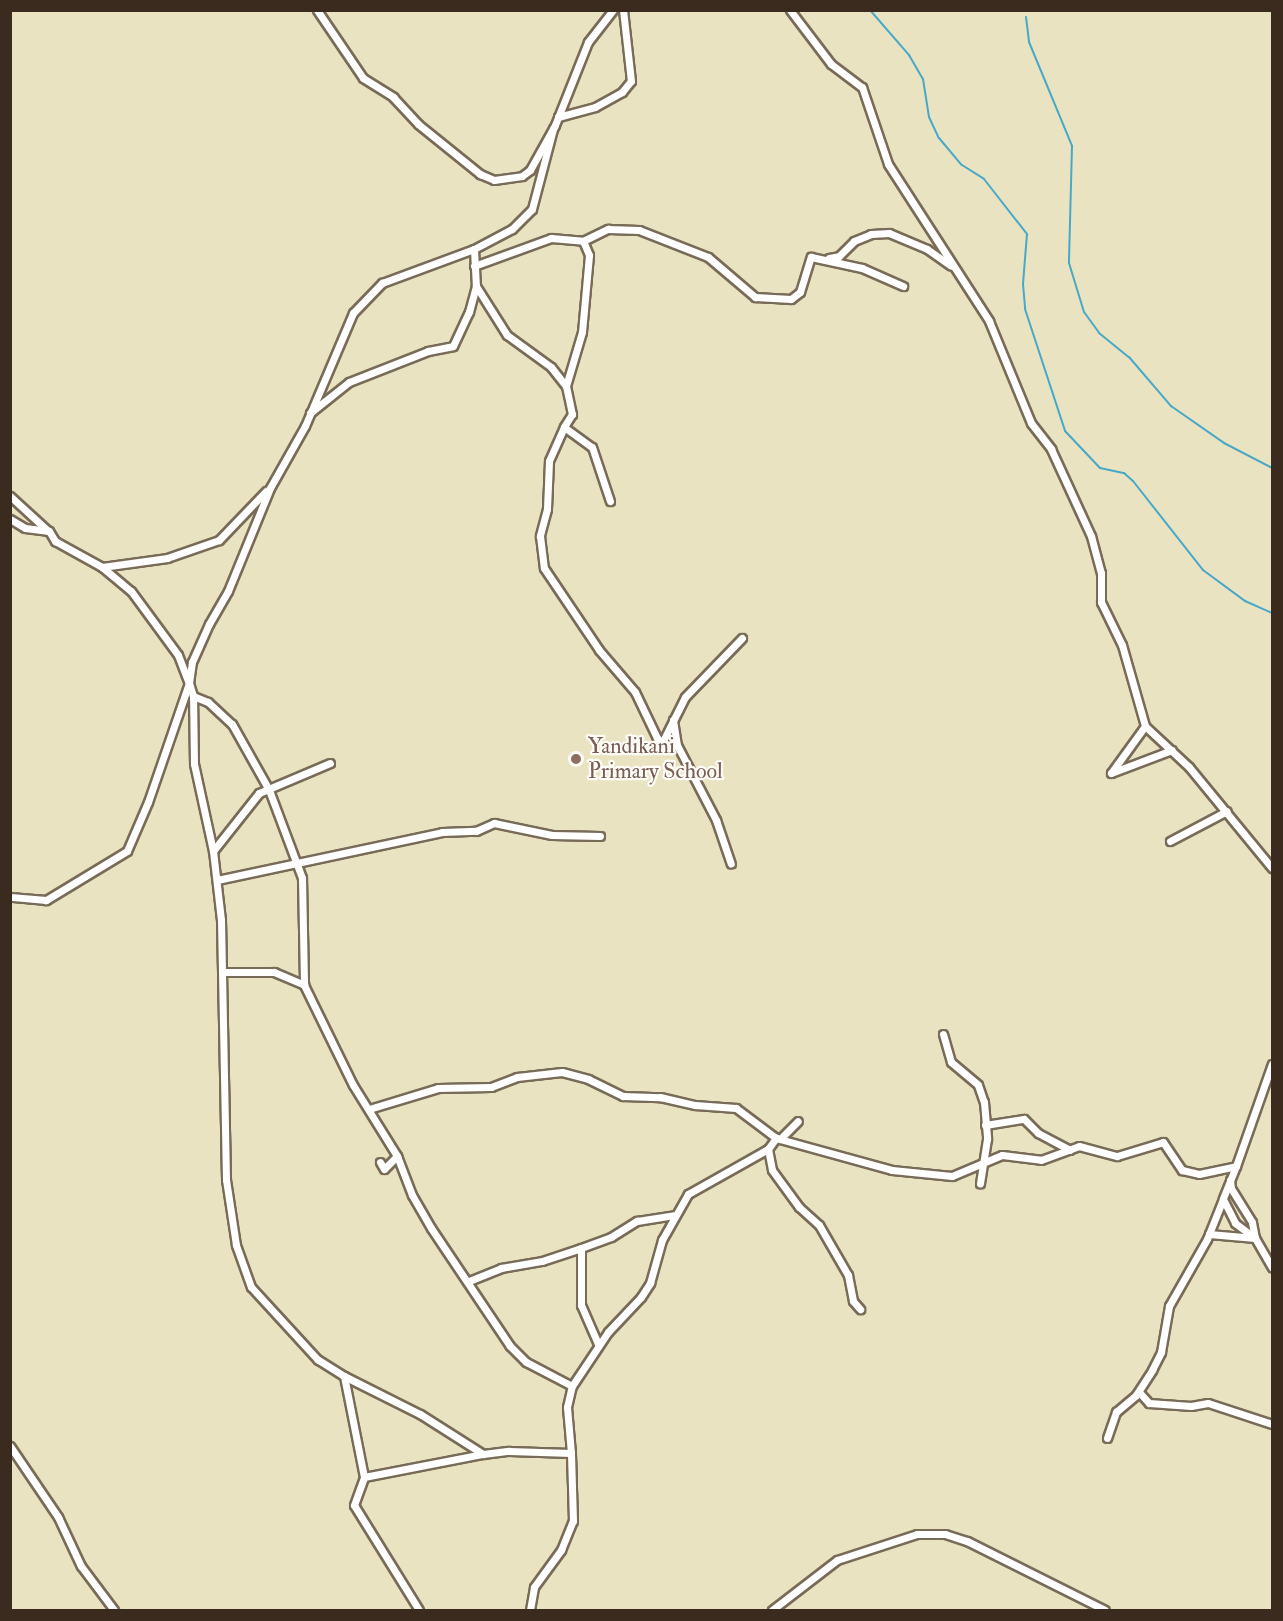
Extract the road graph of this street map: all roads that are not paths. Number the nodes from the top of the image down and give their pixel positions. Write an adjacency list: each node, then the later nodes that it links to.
1 (317, 10): 6 (street)
2 (613, 10): 5 (street)
3 (623, 10): 5 (street)
4 (790, 10): 11 (street)
5 (558, 117): 6 (street)
6 (553, 129): 8 (street)
7 (584, 241): 9 (street); 10 (street); 14 (street)
8 (474, 249): 10 (street); 15 (street)
9 (827, 259): 11 (street); 13 (street)
10 (474, 266): 12 (street)
11 (955, 268): 27 (street)
12 (476, 286): 14 (street); 15 (street)
13 (903, 286)
14 (566, 386): 16 (street)
15 (308, 415): 17 (street)
16 (564, 427): 19 (street); 28 (street)
17 (270, 488): 22 (street); 24 (street)
18 (10, 496): 21 (street)
19 (610, 501)
20 (10, 519): 21 (street)
21 (49, 531): 22 (street)
22 (102, 567): 24 (street)
23 (742, 638): 26 (street)
24 (189, 683): 25 (street); 41 (street)
25 (193, 696): 32 (street); 36 (street)
26 (673, 720): 28 (street); 29 (street)
27 (1145, 726): 30 (street); 30 (street)
28 (662, 743): 29 (street)
29 (678, 747): 38 (street)
30 (1172, 750): 33 (street)
31 (330, 763): 32 (street)
32 (269, 790): 36 (street); 37 (street)
33 (1227, 811): 35 (street); 39 (street)
34 (600, 836): 37 (street)
35 (1170, 841)
36 (213, 851): 40 (street)
37 (297, 862): 40 (street); 43 (street)
38 (731, 864)
39 (1272, 868)
40 (217, 880): 42 (street)
41 (10, 897)
42 (224, 972): 43 (street); 67 (street)
43 (304, 985): 46 (street)
44 (943, 1034): 48 (street)
45 (1272, 1064): 55 (street)
46 (369, 1109): 49 (street); 52 (street)
47 (798, 1121): 49 (street)
48 (985, 1125): 51 (street); 53 (street)
49 (778, 1139): 50 (street); 53 (street)
50 (768, 1149): 59 (street); 65 (street)
51 (1070, 1150): 53 (street); 55 (street)
52 (397, 1156): 54 (street); 64 (street)
53 (983, 1161): 57 (street)
54 (380, 1162)
55 (1236, 1166): 56 (street)
56 (1230, 1180): 58 (street); 61 (street)
57 (980, 1183)
58 (1223, 1199): 60 (street); 61 (street)
59 (673, 1215): 62 (street); 66 (street)
60 (1209, 1234): 61 (street); 69 (street)
61 (1255, 1238): 63 (street)
62 (581, 1248): 64 (street); 66 (street)
63 (1272, 1266)
64 (469, 1281): 68 (street)
65 (860, 1309)
66 (598, 1344): 68 (street)
67 (344, 1376): 74 (street); 75 (street)
68 (572, 1386): 73 (street)
69 (1139, 1392): 70 (street); 71 (street)
70 (1272, 1424)
71 (1107, 1438)
72 (10, 1446): 76 (street)
73 (571, 1453): 74 (street); 78 (street)
74 (483, 1454): 75 (street)
75 (364, 1477): 77 (street)
76 (114, 1611)
77 (419, 1611)
78 (530, 1611)
79 (772, 1611): 80 (street)
80 (1105, 1611)

